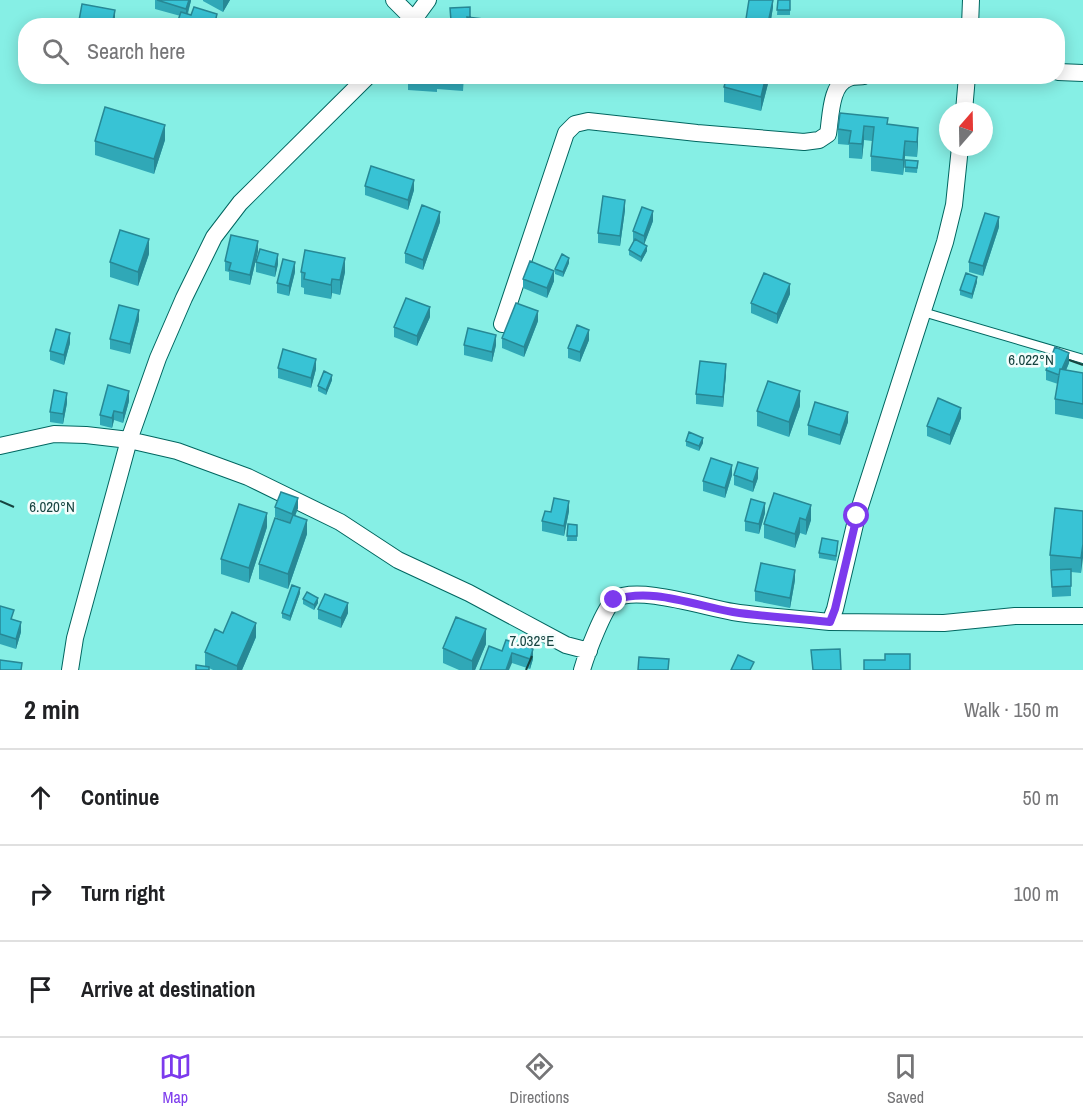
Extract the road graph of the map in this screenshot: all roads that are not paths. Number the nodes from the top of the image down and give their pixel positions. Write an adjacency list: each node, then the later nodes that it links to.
1 (394, 0): 4 (street)
2 (428, 0): 5 (street)
3 (971, 0): 6 (street)
4 (408, 18)
5 (415, 18)
6 (970, 18)
7 (1065, 72): 8 (street)
8 (1083, 73)
9 (360, 84): 17 (street)
10 (840, 84): 15 (street)
11 (966, 84): 12 (street)
12 (965, 102)
13 (959, 156): 14 (street)
14 (923, 312): 16 (lane); 20 (street)
15 (502, 324)
16 (1083, 358)
17 (129, 440): 18 (street); 21 (street); 22 (street)
18 (0, 447)
19 (1083, 616): 20 (street)
20 (830, 622): 21 (street)
21 (589, 651): 23 (street)
22 (70, 670)
23 (582, 670)

